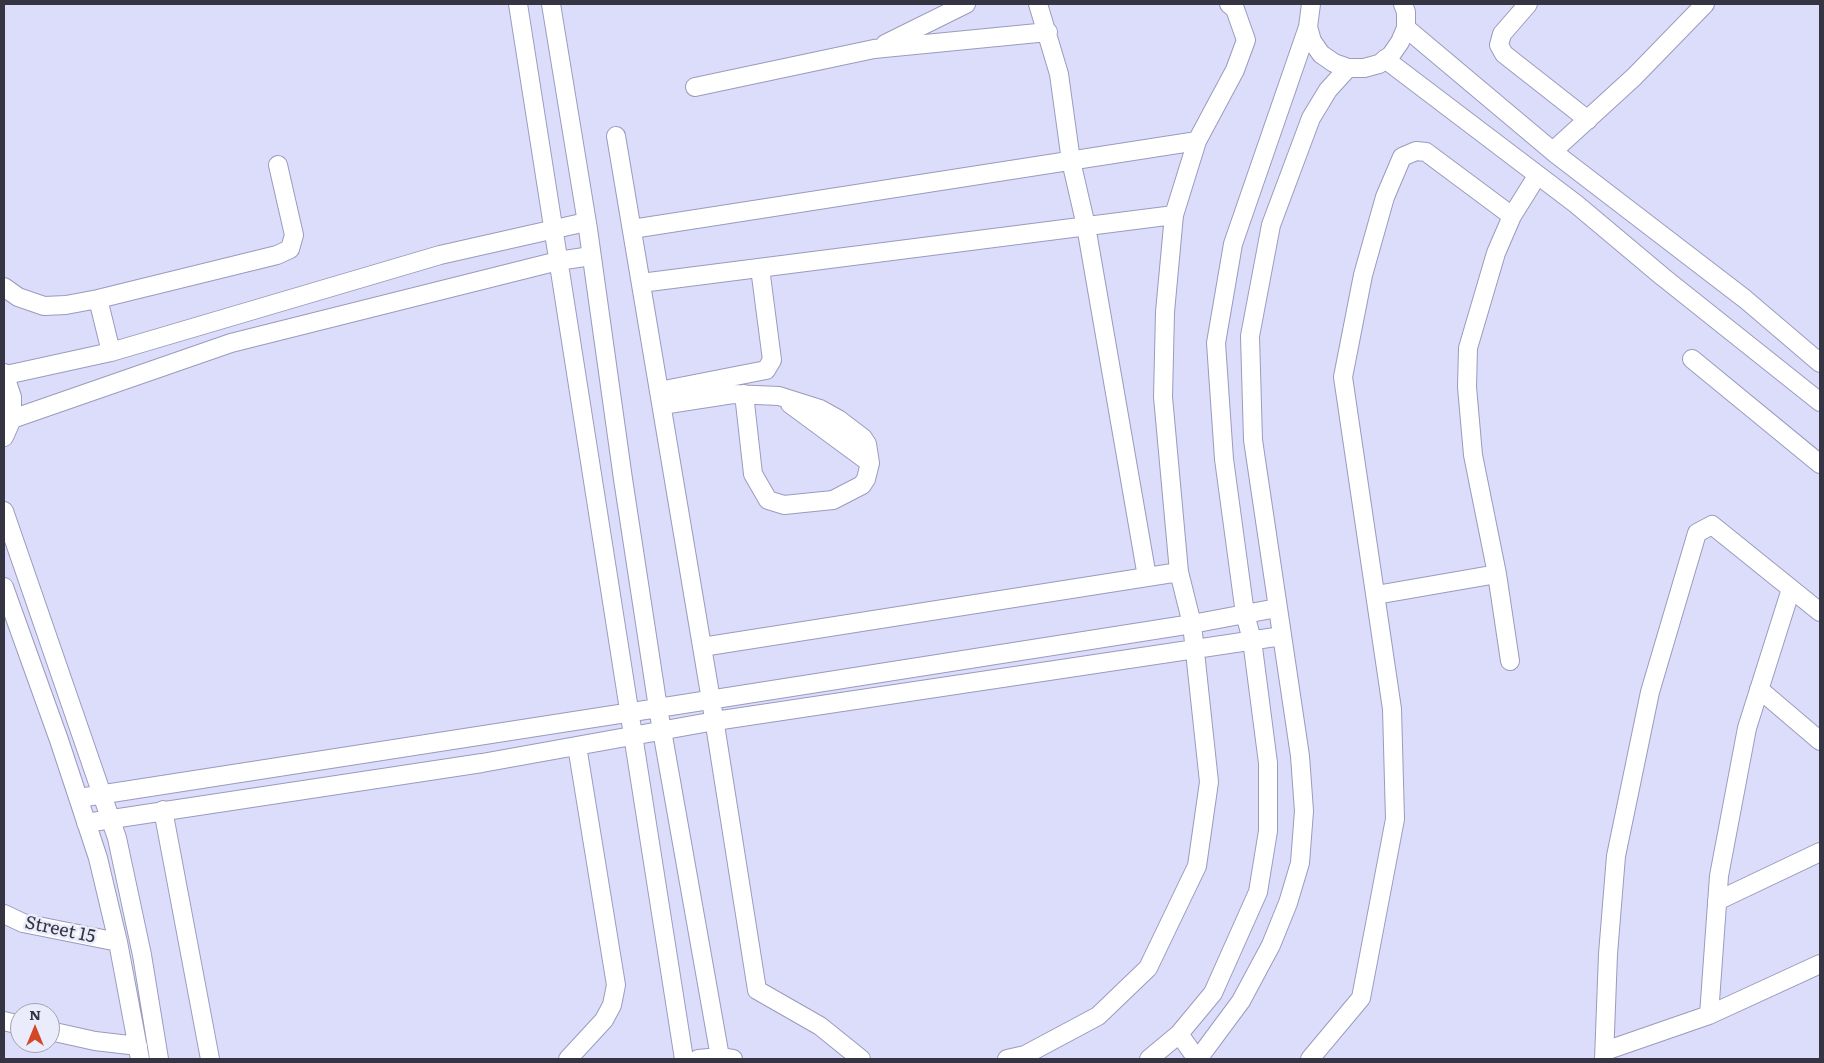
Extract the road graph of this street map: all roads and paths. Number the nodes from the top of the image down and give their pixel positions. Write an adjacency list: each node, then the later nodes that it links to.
1 (518, 4): 28 (street)
2 (550, 4): 25 (street)
3 (966, 4): 12 (street)
4 (1038, 4): 11 (street)
5 (1229, 4): 18 (street)
6 (1310, 4): 10 (street)
7 (1528, 4): 16 (street)
8 (1705, 4): 16 (street)
9 (1407, 12): 13 (street); 19 (street)
10 (1308, 27): 14 (street); 54 (street)
11 (1048, 32): 12 (street); 20 (street)
12 (874, 49): 15 (street)
13 (1385, 59): 14 (street); 22 (street)
14 (1348, 68): 52 (street)
15 (695, 87)
16 (1588, 120): 19 (street)
17 (616, 136): 27 (street)
18 (1197, 141): 20 (street); 23 (street)
19 (1553, 151): 37 (street)
20 (1071, 161): 26 (street); 27 (street)
21 (278, 165): 34 (street)
22 (1537, 176): 24 (street); 41 (street)
23 (1174, 214): 26 (street); 46 (street)
24 (1512, 216): 47 (street); 51 (street)
25 (586, 222): 28 (street); 29 (street)
26 (1086, 226): 31 (street); 48 (street)
27 (632, 229): 32 (street)
28 (553, 230): 30 (street); 35 (street)
29 (591, 256): 30 (street); 63 (street)
30 (558, 261): 42 (street); 64 (street)
31 (760, 268): 32 (street); 40 (street)
32 (641, 283): 40 (street)
33 (4, 287): 34 (street)
34 (98, 299): 35 (street)
35 (111, 352): 38 (street)
36 (1692, 359): 44 (street)
37 (1820, 363)
38 (5, 374): 42 (street)
39 (744, 394): 39 (street); 40 (street)
40 (660, 398): 58 (street)
41 (1820, 402)
42 (12, 419): 43 (street)
43 (4, 438)
44 (1820, 464)
45 (4, 511): 70 (street)
46 (1179, 572): 48 (street); 55 (street)
47 (1497, 574): 51 (street); 60 (street)
48 (1147, 577): 58 (street)
49 (4, 587): 71 (street)
50 (1791, 589): 53 (street); 61 (street); 84 (street)
51 (1376, 595): 95 (street)
52 (1277, 608): 54 (street); 56 (street)
53 (1820, 612)
54 (1245, 614): 55 (street); 57 (street)
55 (1192, 624): 59 (street); 62 (street)
56 (1282, 636): 57 (street); 94 (street)
57 (1252, 640): 59 (street); 82 (street)
58 (702, 648): 62 (street)
59 (1194, 649): 65 (street); 93 (street)
60 (1510, 662)
61 (1759, 690): 68 (street); 76 (street)
62 (711, 700): 63 (street); 65 (street)
63 (658, 708): 64 (street); 66 (street)
64 (630, 711): 67 (street); 70 (street)
65 (714, 721): 66 (street); 92 (street)
66 (662, 731): 67 (street); 86 (street)
67 (634, 736): 69 (street); 90 (street)
68 (1820, 741)
69 (577, 746): 72 (street); 89 (street)
70 (102, 795): 71 (street); 73 (street)
71 (78, 798): 74 (street)
72 (163, 810): 73 (street); 88 (street)
73 (110, 817): 74 (street); 87 (street)
74 (86, 823): 78 (street)
75 (1820, 852): 76 (street)
76 (1717, 901): 80 (street)
77 (4, 914): 78 (street, Street 15)
78 (118, 942): 83 (street)
79 (1820, 964): 80 (street)
80 (1708, 1016): 84 (street)
81 (60, 1033): 83 (street)
82 (1179, 1034): 85 (street); 94 (street)
83 (139, 1053)
84 (1604, 1055)
85 (1157, 1057)
86 (727, 1058): 91 (street)
87 (159, 1059)
88 (210, 1059)
89 (568, 1059)
90 (684, 1059)
91 (698, 1059)
92 (861, 1059)
93 (1007, 1059)
94 (1197, 1059)
95 (1310, 1059)

